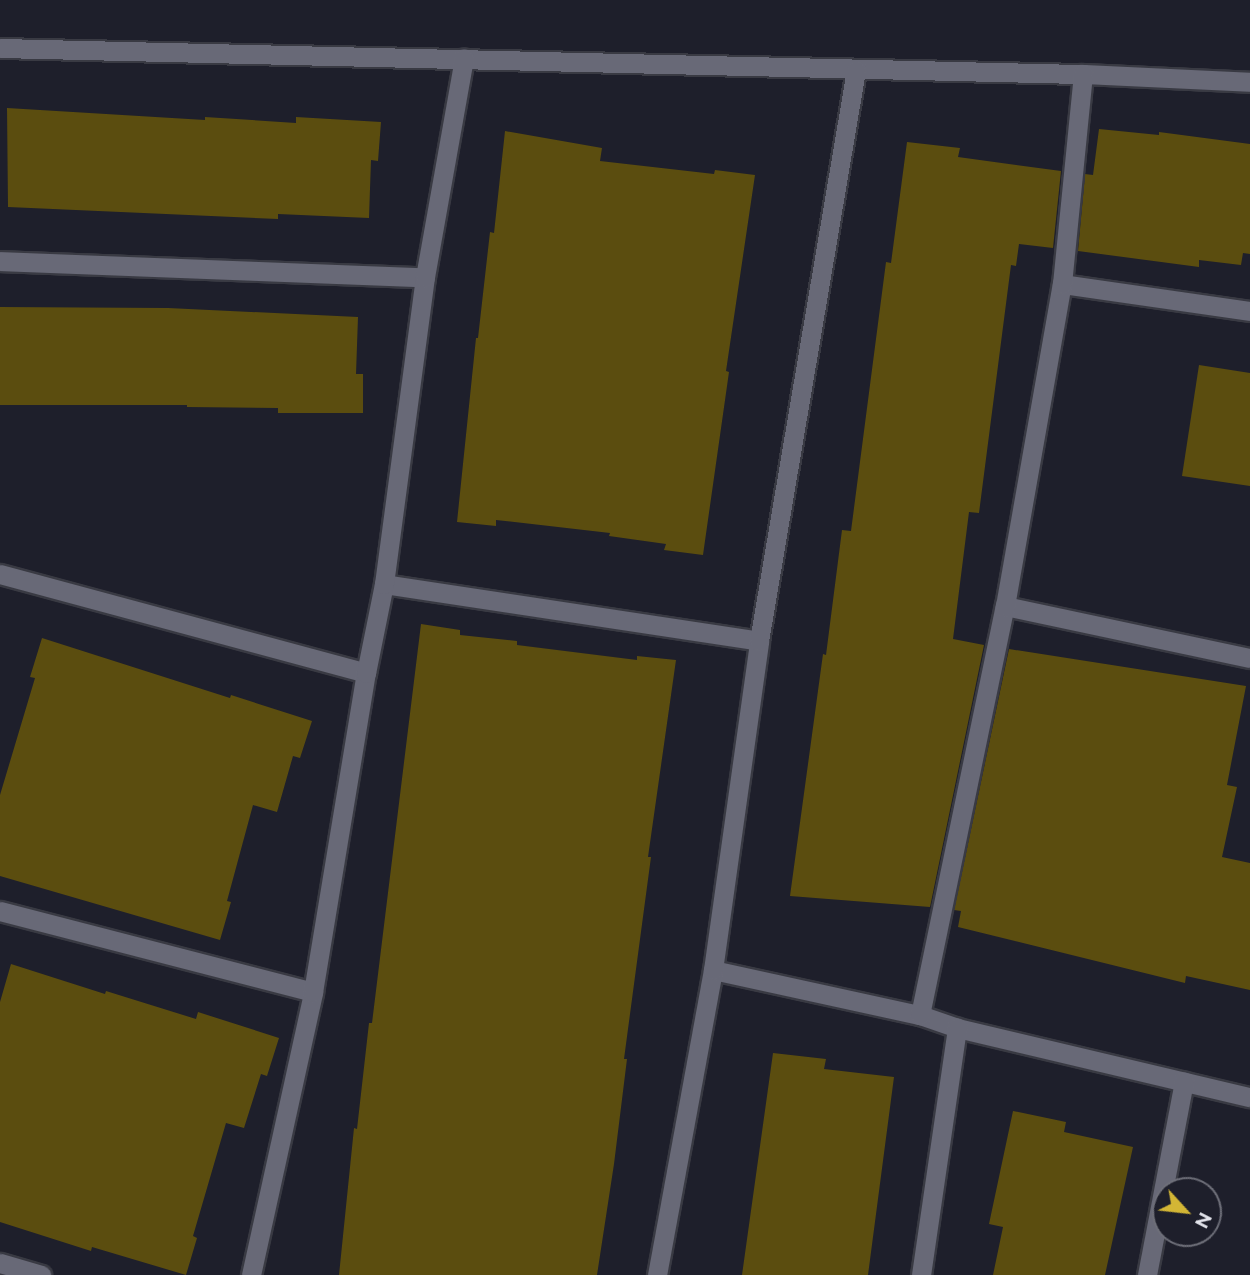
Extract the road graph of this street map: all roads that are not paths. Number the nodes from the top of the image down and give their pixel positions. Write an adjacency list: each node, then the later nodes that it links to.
1 (0, 48): 2 (street)
2 (464, 58): 3 (street); 7 (street)
3 (856, 70): 4 (street); 13 (street)
4 (1083, 74): 5 (street); 8 (street)
5 (1250, 82)
6 (0, 261): 7 (street)
7 (425, 277): 11 (street)
8 (1062, 284): 9 (street); 12 (street)
9 (1250, 311)
10 (0, 574): 15 (street)
11 (384, 584): 13 (street); 15 (street)
12 (1005, 606): 14 (street); 19 (street)
13 (759, 641): 17 (street)
14 (1250, 658)
15 (366, 673): 18 (street)
16 (0, 911): 18 (street)
17 (713, 970): 19 (street); 26 (street)
18 (313, 992): 25 (street)
19 (920, 1015): 20 (street)
20 (957, 1028): 21 (street); 27 (street)
21 (1184, 1081): 22 (street); 28 (street)
22 (1250, 1097)
23 (0, 1263): 24 (street)
24 (41, 1275)
25 (251, 1275)
26 (657, 1275)
27 (921, 1275)
28 (1147, 1275)

